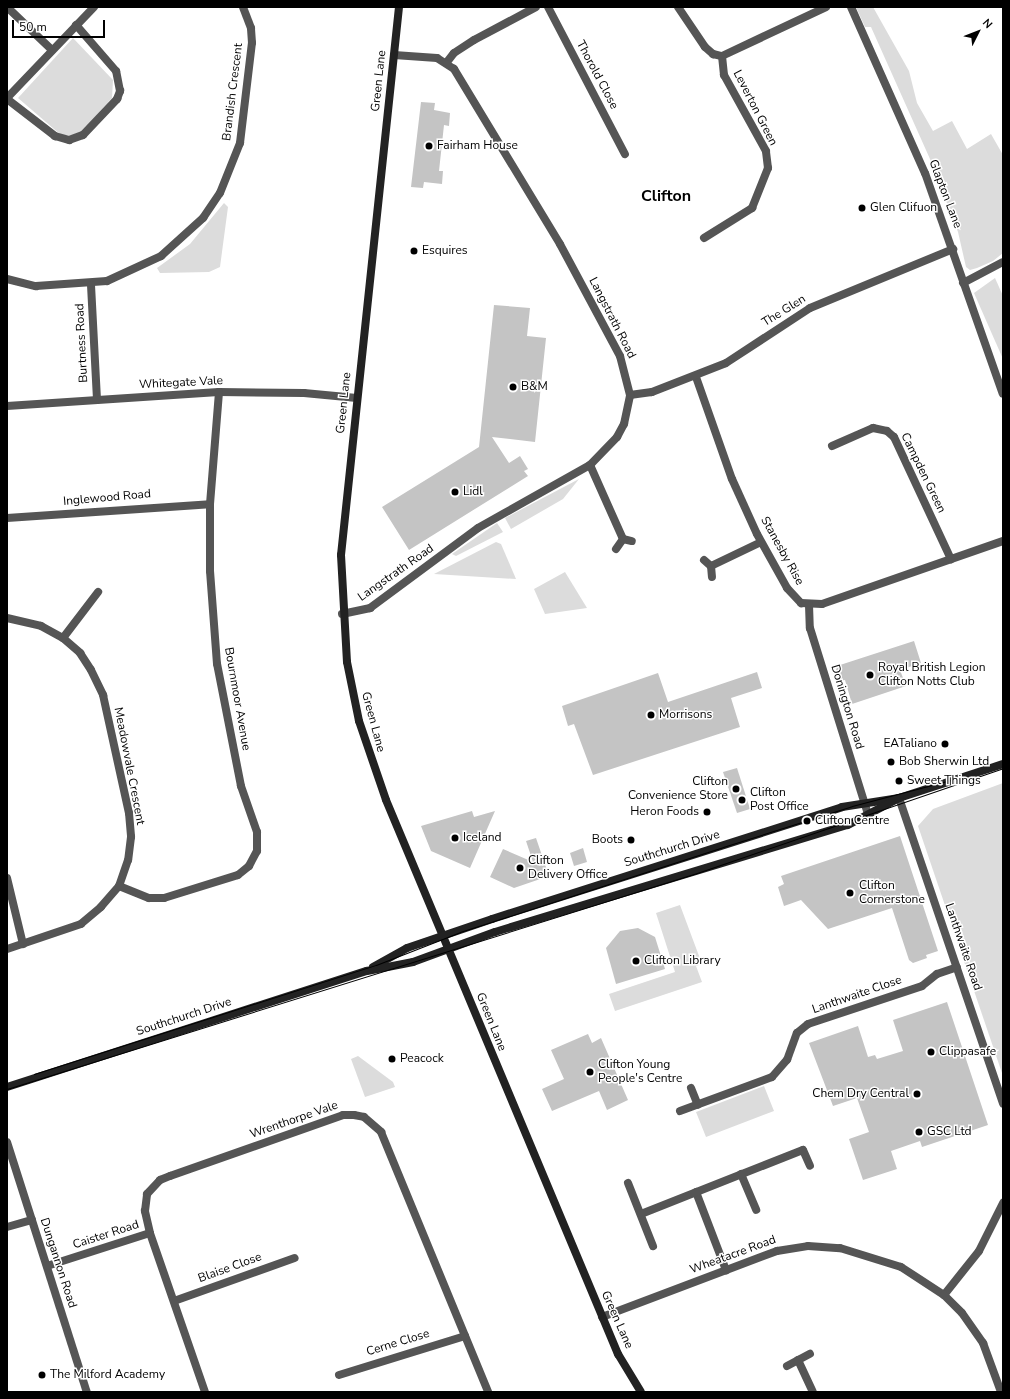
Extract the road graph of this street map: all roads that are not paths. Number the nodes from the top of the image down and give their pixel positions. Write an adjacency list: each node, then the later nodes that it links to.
1 (7, 7): 11 (street)
2 (94, 7): 10 (street)
3 (243, 7): 22 (street, Brandish Crescent)
4 (399, 7): 12 (street, Green Lane)
5 (536, 7): 14 (street)
6 (548, 7): 16 (street, Thorold Close)
7 (678, 7): 13 (street)
8 (826, 7): 13 (street)
9 (850, 7): 18 (street, Glapton Lane)
10 (76, 25): 11 (street); 15 (street)
11 (51, 49): 15 (street)
12 (394, 55): 14 (street); 27 (street, Green Lane)
13 (722, 56): 17 (street, Leverton Green)
14 (447, 62): 26 (street, Langstrath Road)
15 (7, 99)
16 (625, 154)
17 (704, 238)
18 (953, 249): 21 (street, Glapton Lane); 23 (street, The Glen)
19 (1003, 262): 21 (street)
20 (7, 279): 22 (street, Brandish Crescent)
21 (964, 283): 25 (street, Glapton Lane)
22 (91, 285): 28 (street, Burtness Road)
23 (696, 377): 26 (street, The Glen); 37 (street, Stanesby Rise)
24 (219, 392): 27 (street, Whitegate Vale); 28 (street, Whitegate Vale); 32 (street, Bournmoor Avenue)
25 (1003, 394)
26 (630, 395): 31 (street, Langstrath Road)
27 (357, 398): 45 (street, Green Lane)
28 (97, 400): 29 (street, Whitegate Vale)
29 (7, 406)
30 (832, 446): 39 (street, Campden Green)
31 (590, 466): 34 (street); 45 (street, Langstrath Road)
32 (210, 504): 33 (street, Inglewood Road); 53 (street, Bournmoor Avenue)
33 (7, 518)
34 (623, 539): 35 (street); 38 (street)
35 (632, 541)
36 (1003, 541): 39 (street)
37 (761, 542): 41 (street); 44 (street, Stanesby Rise)
38 (616, 549)
39 (951, 559): 44 (street)
40 (704, 560): 41 (street)
41 (711, 566): 42 (street)
42 (712, 577)
43 (98, 592): 47 (street)
44 (809, 605): 50 (street, Donington Road)
45 (342, 614): 54 (street, Green Lane)
46 (7, 618): 47 (street, Meadowvale Crescent)
47 (63, 638): 53 (street, Meadowvale Crescent)
48 (1003, 764): 49 (street, Southchurch Drive)
49 (899, 798): 50 (street, Southchurch Drive); 51 (street, Southchurch Drive); 58 (street, Lanthwaite Road)
50 (864, 802): 51 (street, Donington Road); 54 (street, Southchurch Drive)
51 (868, 814): 57 (street, Southchurch Drive)
52 (7, 878): 55 (street)
53 (119, 886): 55 (street, Meadowvale Crescent)
54 (442, 936): 57 (street, Green Lane); 59 (street, Southchurch Drive)
55 (23, 944): 56 (street, Meadowvale Crescent)
56 (7, 949)
57 (448, 949): 59 (street, Southchurch Drive); 82 (street, Green Lane)
58 (957, 967): 62 (street, Lanthwaite Road); 63 (street, Lanthwaite Close)
59 (367, 971): 60 (street, Southchurch Drive)
60 (7, 1087)
61 (691, 1088): 63 (street)
62 (1003, 1104)
63 (698, 1105): 64 (street, Lanthwaite Close)
64 (680, 1111)
65 (7, 1142): 73 (street, Dungannon Road)
66 (810, 1166): 67 (street)
67 (741, 1174): 69 (street); 71 (street)
68 (628, 1183): 72 (street)
69 (696, 1192): 72 (street); 79 (street)
70 (1003, 1203): 80 (street)
71 (756, 1210)
72 (641, 1214): 76 (street)
73 (32, 1220): 74 (street); 78 (street, Dungannon Road)
74 (7, 1227)
75 (150, 1233): 78 (street, Caister Road); 81 (street, Wrenthorpe Vale); 83 (street, Wrenthorpe Vale)
76 (653, 1246)
77 (295, 1258): 81 (street, Blaise Close)
78 (47, 1266): 88 (street, Dungannon Road)
79 (726, 1270): 80 (street, Wheatacre Road); 82 (street, Wheatacre Road)
80 (944, 1294): 93 (street, Wheatacre Road)
81 (174, 1301): 89 (street, Wrenthorpe Vale)
82 (602, 1317): 91 (street, Green Lane)
83 (465, 1336): 87 (street, Cerne Close); 90 (street, Wrenthorpe Vale)
84 (810, 1354): 85 (street)
85 (798, 1360): 86 (street); 92 (street)
86 (786, 1366)
87 (339, 1375)
88 (87, 1392)
89 (205, 1392)
90 (488, 1392)
91 (641, 1392)
92 (813, 1392)
93 (1001, 1392)

